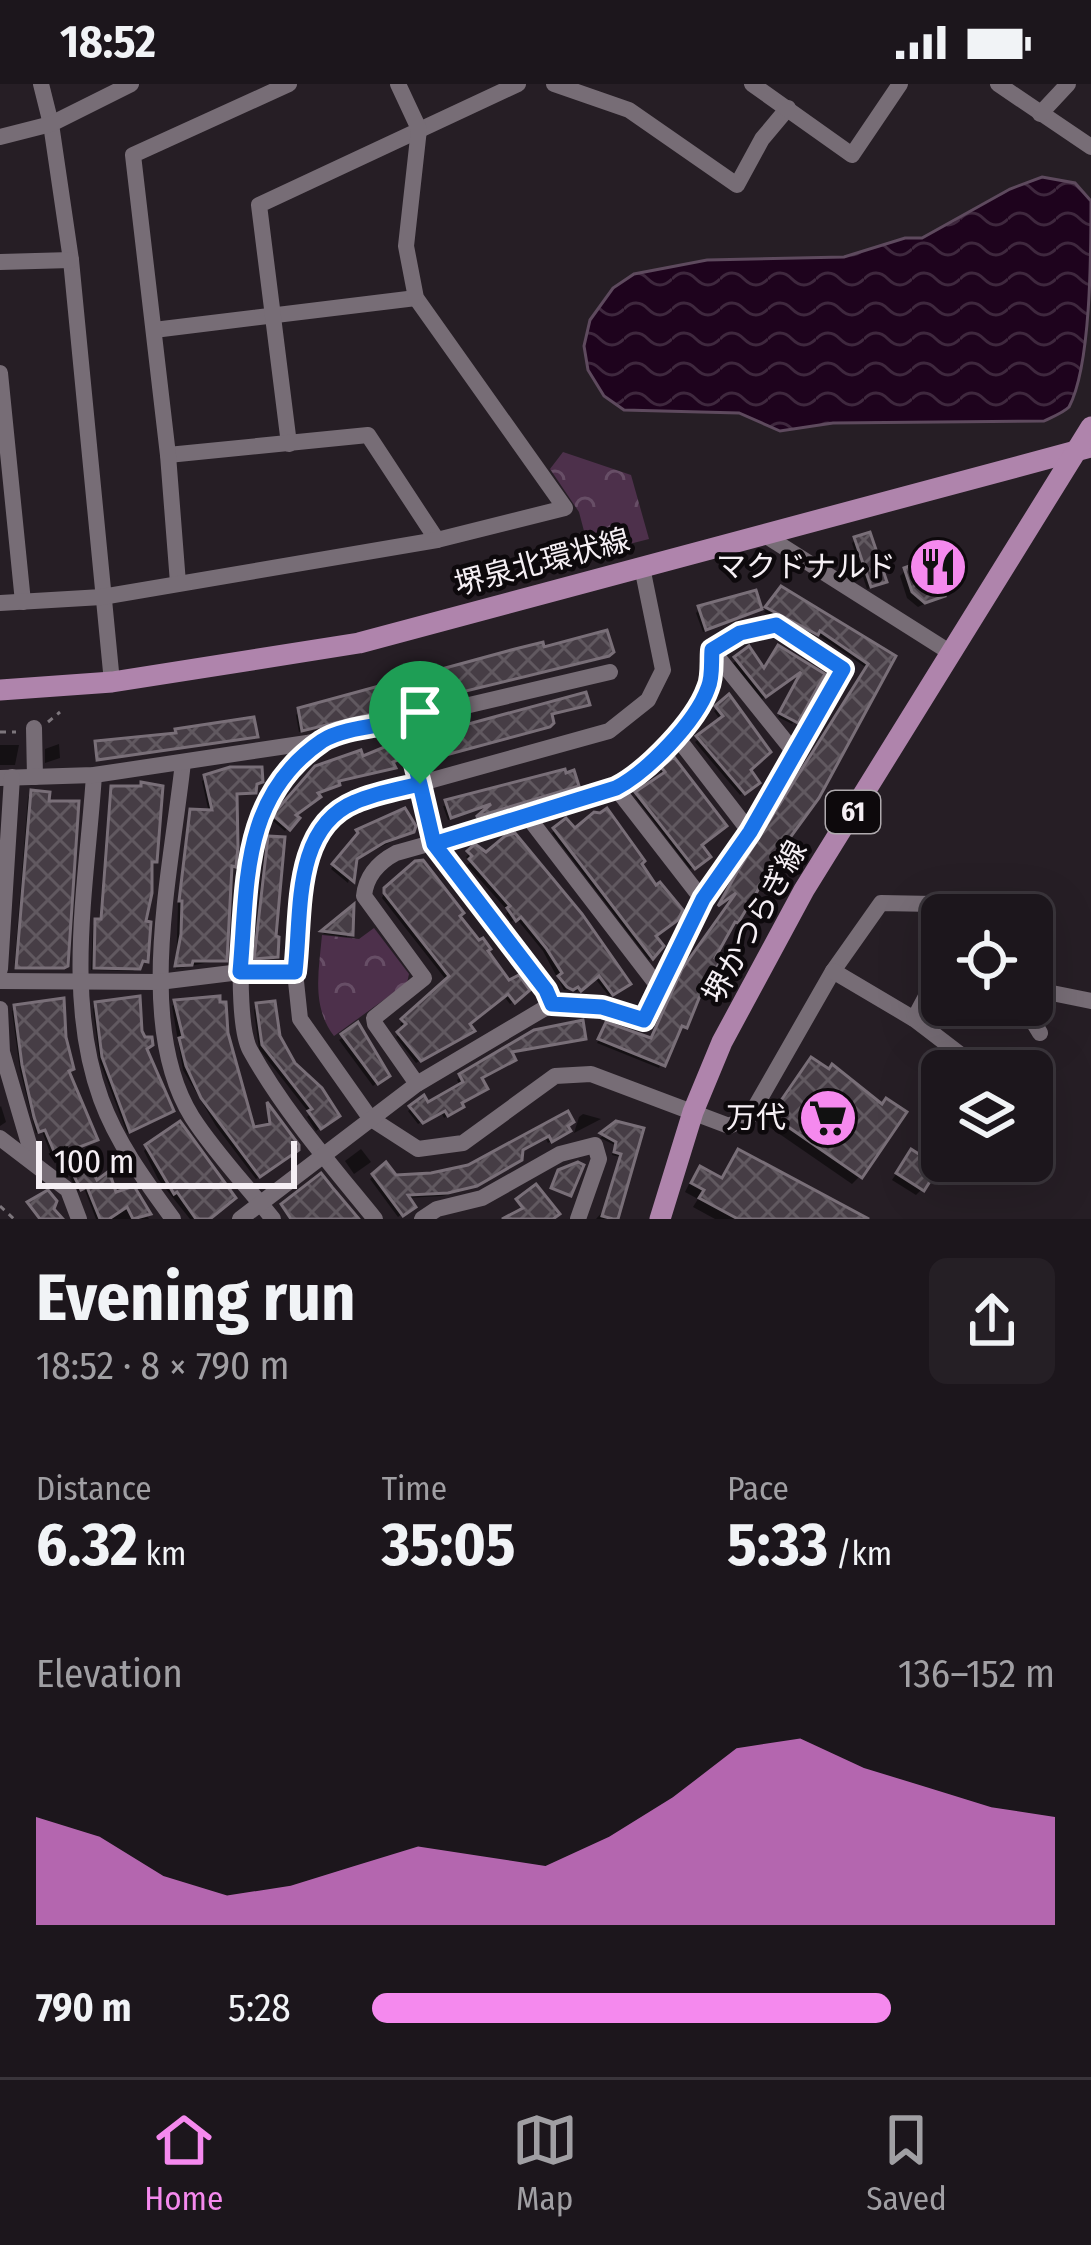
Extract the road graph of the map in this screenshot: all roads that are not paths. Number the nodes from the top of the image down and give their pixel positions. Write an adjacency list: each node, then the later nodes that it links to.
1 (41, 84): 13 (street)
2 (131, 84): 13 (street)
3 (289, 84): 21 (street)
4 (398, 84): 14 (street)
5 (518, 84): 14 (street)
6 (554, 84): 11 (street)
7 (752, 84): 11 (street)
8 (900, 84): 11 (street)
9 (998, 84): 12 (street)
10 (1068, 84): 12 (street)
11 (788, 108)
12 (1040, 114): 16 (street)
13 (51, 124): 15 (street); 17 (street)
14 (419, 129): 19 (street); 20 (street)
15 (0, 137)
16 (1091, 147)
17 (71, 260): 18 (street); 33 (street)
18 (0, 262)
19 (416, 298): 20 (street); 30 (street)
20 (274, 315): 21 (street); 25 (street)
21 (154, 330): 27 (street)
22 (0, 373): 23 (street)
23 (1, 384): 28 (street)
24 (1091, 427): 26 (main road, 堺かつらぎ線 / 61)
25 (289, 444): 27 (street); 30 (street)
26 (1083, 449): 29 (main road, 堺泉北環状線); 37 (main road, 堺かつらぎ線 / 61)
27 (168, 455): 32 (street)
28 (6, 494): 34 (street)
29 (763, 534): 31 (main road, 堺泉北環状線); 37 (street)
30 (436, 540): 32 (street)
31 (642, 566): 39 (main road, 堺泉北環状線); 50 (street)
32 (178, 584): 33 (street)
33 (102, 597): 34 (street); 39 (street)
34 (23, 602): 35 (street)
35 (0, 603)
36 (712, 650): 43 (street); 45 (street); 45 (street)
37 (951, 652): 75 (main road, 堺かつらぎ線 / 61)
38 (610, 672): 41 (street)
39 (112, 682): 40 (main road, 堺泉北環状線)
40 (0, 690)
41 (404, 720): 44 (street); 50 (street)
42 (34, 728): 49 (street)
43 (676, 736): 51 (street); 53 (street)
44 (325, 739): 46 (street); 59 (street)
45 (794, 752): 53 (street)
46 (183, 762): 47 (street); 62 (street)
47 (94, 775): 49 (street); 63 (street)
48 (6, 777): 49 (street); 57 (street)
49 (35, 777)
50 (420, 784): 54 (street); 60 (street)
51 (616, 788): 52 (street); 55 (street)
52 (528, 817): 54 (street); 64 (street)
53 (750, 832): 55 (street)
54 (434, 844): 67 (street); 74 (street)
55 (703, 899): 64 (street)
56 (921, 904): 58 (street)
57 (0, 969)
58 (833, 971): 70 (street); 75 (street)
59 (240, 972): 60 (street); 62 (street); 78 (street)
60 (295, 972): 76 (street)
61 (0, 980): 63 (street)
62 (159, 982): 63 (street); 81 (street)
63 (80, 984): 83 (street)
64 (660, 989): 67 (street)
65 (1053, 993): 66 (street)
66 (1091, 1001)
67 (552, 1004): 74 (street)
68 (921, 1006): 70 (street)
69 (0, 1009): 79 (street)
70 (914, 1019): 73 (street)
71 (1035, 1026): 72 (street)
72 (1040, 1034)
73 (955, 1050)
74 (417, 1084): 76 (street)
75 (693, 1112): 76 (street); 89 (main road, 堺かつらぎ線 / 61)
76 (370, 1118): 78 (street)
77 (0, 1138): 79 (street)
78 (323, 1155): 81 (street); 85 (street)
79 (34, 1161): 82 (street)
80 (465, 1202): 86 (street); 87 (street); 88 (street)
81 (267, 1211): 84 (street)
82 (79, 1219)
83 (173, 1219)
84 (240, 1219)
85 (375, 1219)
86 (422, 1219)
87 (479, 1219)
88 (578, 1219)
89 (660, 1219)

